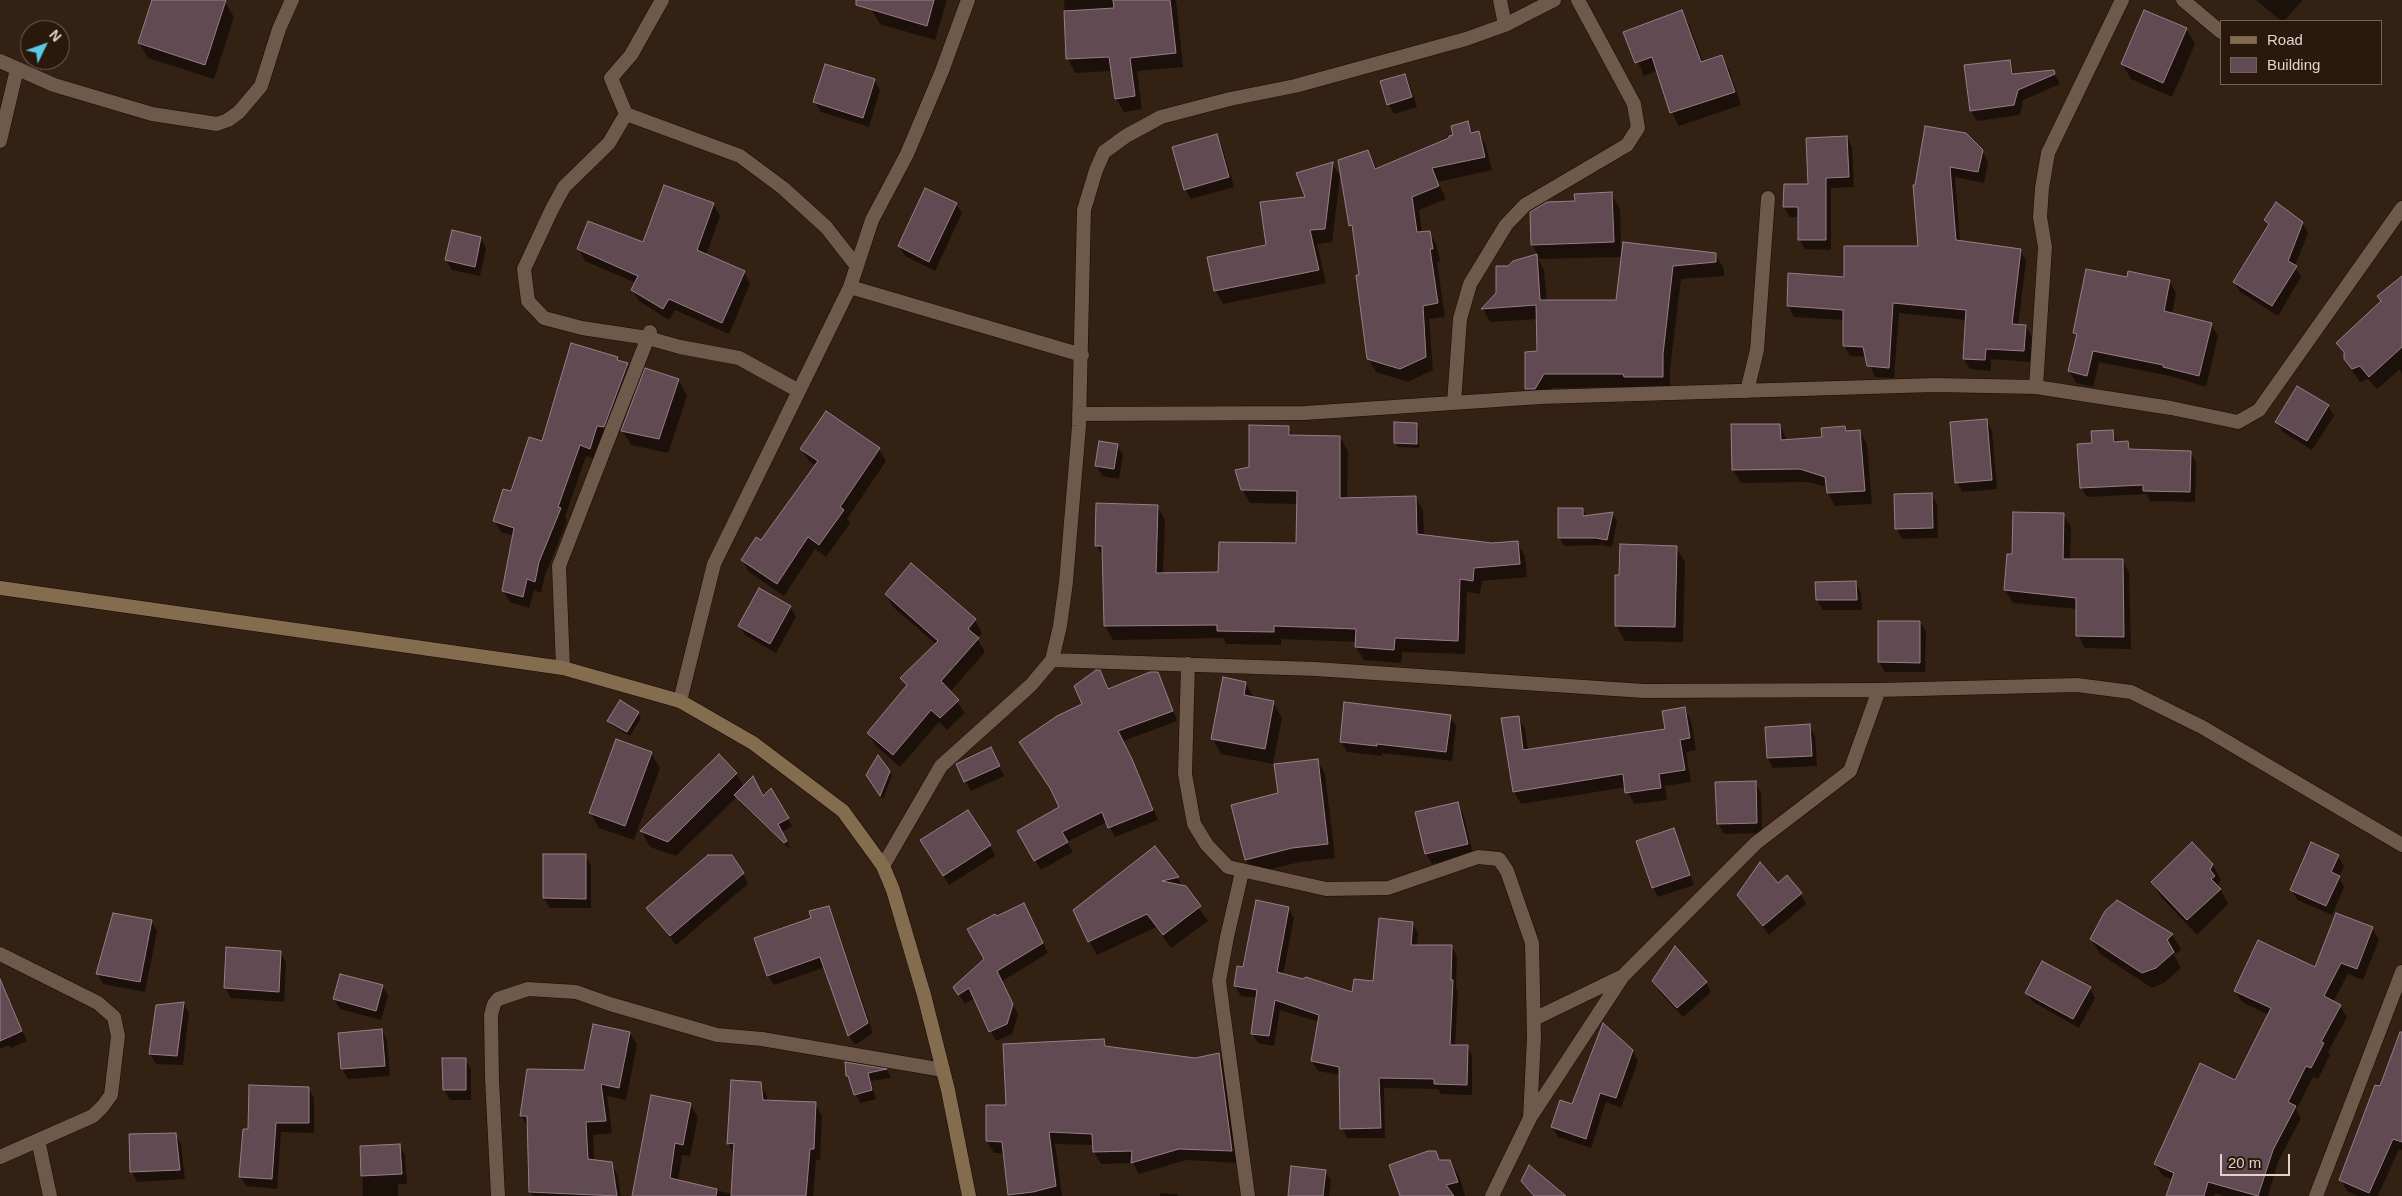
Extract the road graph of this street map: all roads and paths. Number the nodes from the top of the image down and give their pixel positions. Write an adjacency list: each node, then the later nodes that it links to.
1 (292, 0): 12 (street)
2 (662, 0): 13 (street)
3 (968, 0): 17 (street)
4 (1500, 0): 9 (street)
5 (1554, 0): 9 (street)
6 (1578, 0): 24 (street)
7 (2122, 0): 21 (street)
8 (2183, 0): 10 (street)
9 (1505, 24): 20 (street)
10 (2220, 31)
11 (0, 61): 12 (street)
12 (17, 70): 14 (street)
13 (626, 114): 17 (street); 19 (street)
14 (0, 141)
15 (1768, 198): 23 (street)
16 (2402, 208): 21 (street)
17 (855, 264): 18 (street)
18 (850, 286): 20 (street); 22 (street)
19 (649, 335): 22 (street); 29 (street)
20 (1082, 355): 25 (street)
21 (2036, 387): 23 (street)
22 (800, 391): 31 (street)
23 (1747, 391): 24 (street)
24 (1454, 403): 25 (street)
25 (1079, 414): 27 (street)
26 (0, 588): 29 (main road)
27 (1052, 660): 28 (street); 33 (street)
28 (1188, 664): 30 (street); 34 (street)
29 (564, 668): 31 (main road)
30 (1879, 690): 32 (street); 37 (street)
31 (680, 701): 33 (main road)
32 (2402, 844)
33 (883, 866): 39 (main road)
34 (1242, 872): 38 (street); 46 (street)
35 (0, 954): 41 (street)
36 (2402, 972): 48 (street)
37 (1623, 976): 38 (street); 40 (street)
38 (1534, 1019): 40 (street)
39 (943, 1070): 44 (street); 45 (main road)
40 (1530, 1118): 47 (street)
41 (38, 1140): 42 (street); 43 (street)
42 (0, 1157)
43 (50, 1196)
44 (498, 1196)
45 (969, 1196)
46 (1248, 1196)
47 (1492, 1196)
48 (2316, 1196)

